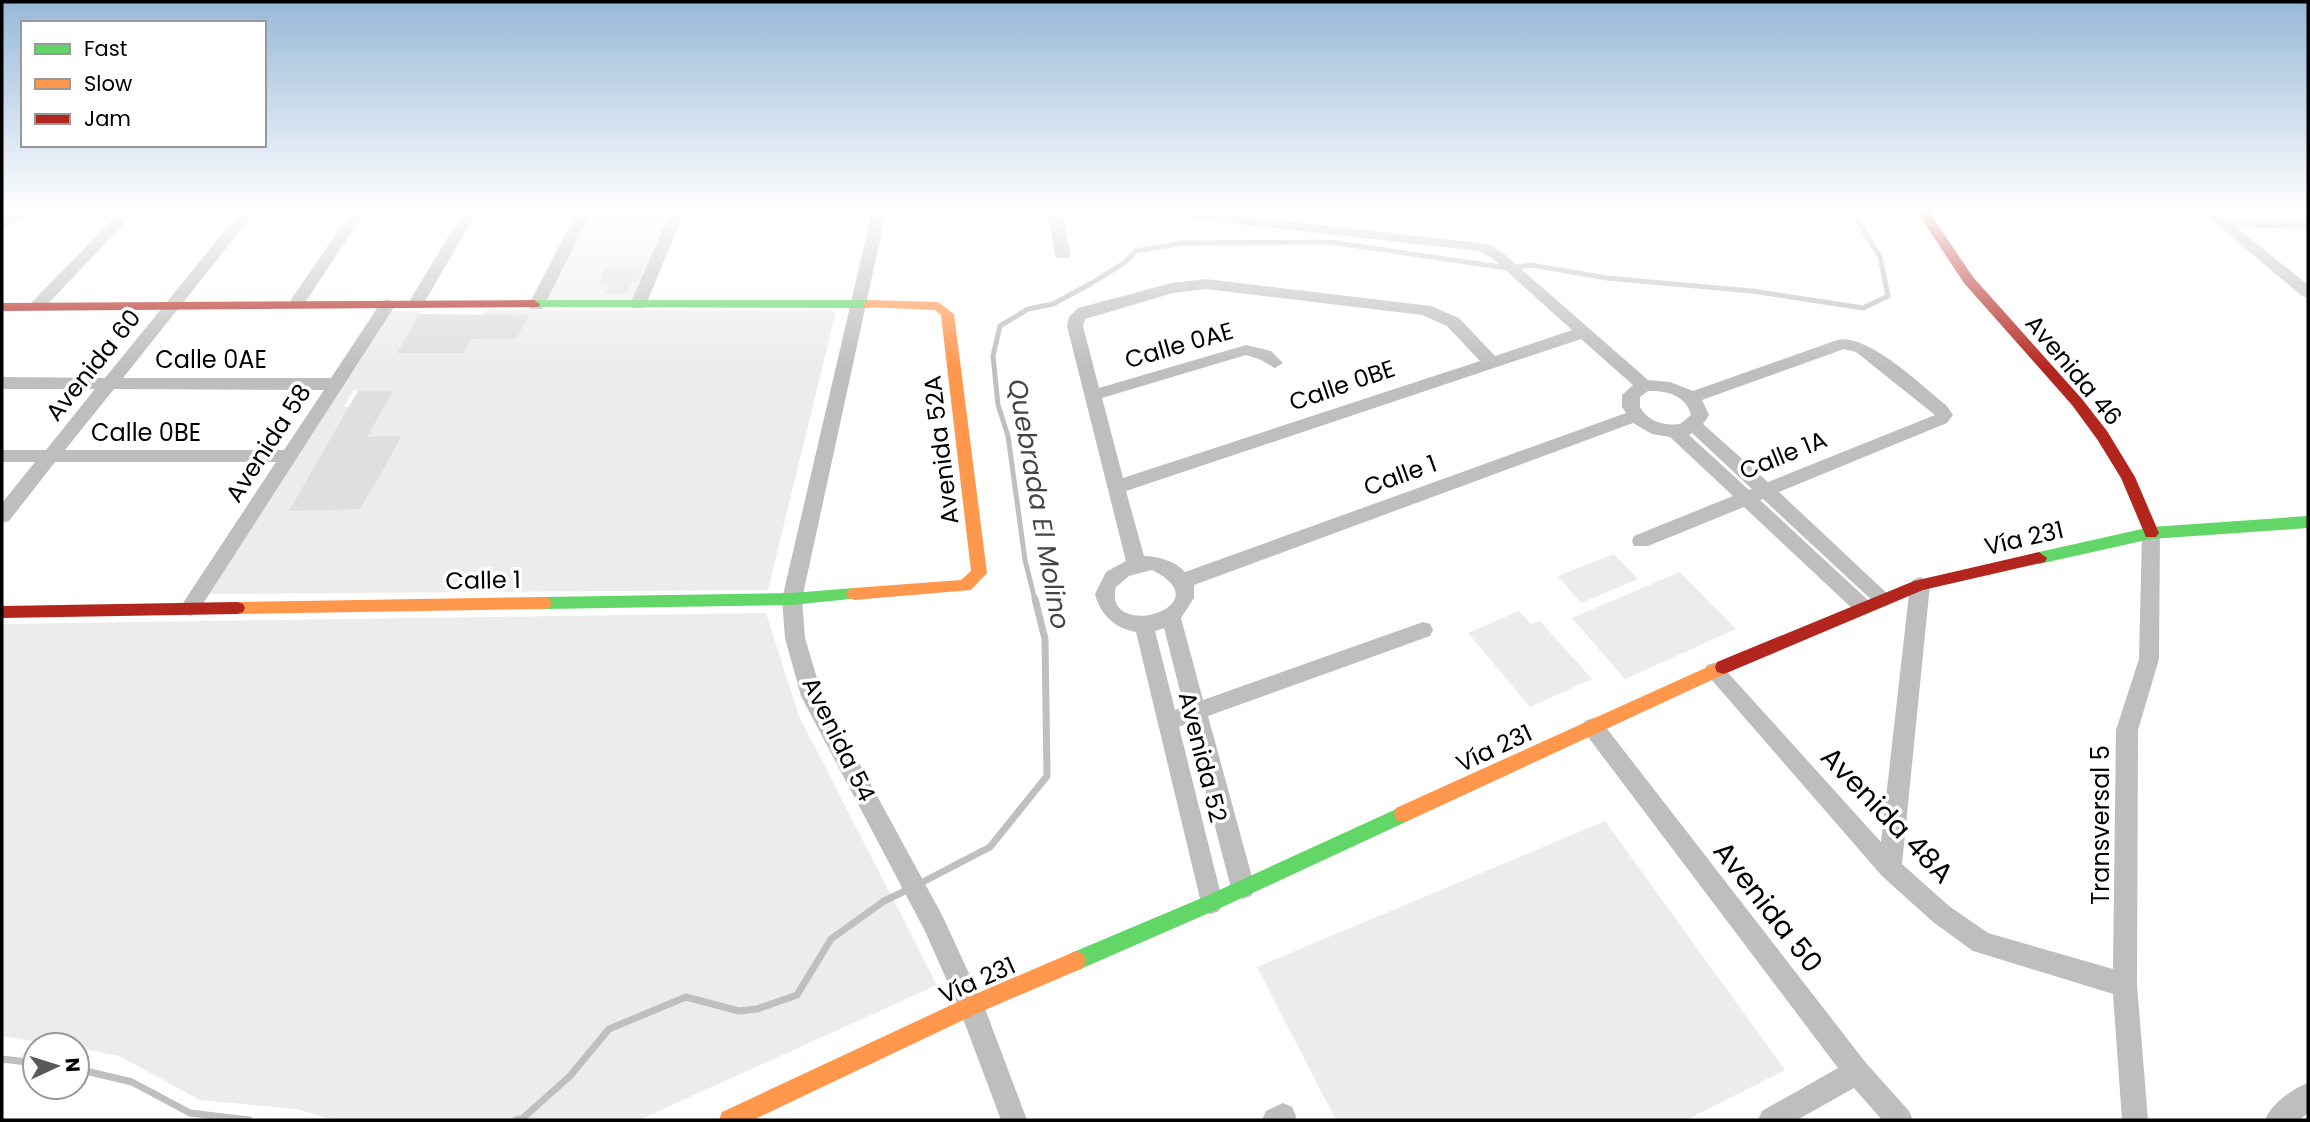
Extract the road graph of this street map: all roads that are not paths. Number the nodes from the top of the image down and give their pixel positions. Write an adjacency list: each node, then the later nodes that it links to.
1 (77, 264): 18 (street)
2 (206, 264): 12 (street, Avenida 60)
3 (323, 264): 13 (street)
4 (439, 264): 16 (street)
5 (557, 264): 19 (street)
6 (655, 264): 17 (street)
7 (866, 264): 15 (street, Avenida 54)
8 (1508, 264): 21 (street)
9 (1959, 264): 41 (street, Avenida 46)
10 (2273, 264): 11 (street)
11 (2308, 293)
12 (175, 304): 13 (street); 18 (street); 25 (street, Avenida 60)
13 (296, 304): 14 (street)
14 (388, 304): 16 (street); 26 (street, Avenida 58)
15 (857, 304): 17 (street); 46 (street, Avenida 52A); 48 (street, Avenida 54)
16 (415, 305): 19 (street)
17 (638, 305): 19 (street)
18 (37, 306): 20 (street)
19 (536, 306)
20 (2, 307)
21 (1584, 332): 22 (street, Calle 0BE); 27 (street)
22 (1490, 361): 28 (street); 36 (street, Calle 0BE)
23 (1275, 363): 28 (street, Calle 0AE)
24 (2, 383): 25 (street, Calle 0AE)
25 (110, 383): 26 (street, Calle 0AE); 34 (street, Avenida 60)
26 (336, 384): 35 (street, Avenida 58)
27 (1644, 387): 29 (street); 30 (street)
28 (1094, 396): 36 (street)
29 (1691, 398): 31 (street); 37 (street, Calle 1A)
30 (1635, 416): 32 (street); 44 (street, Calle 1)
31 (1694, 425): 32 (street); 37 (street)
32 (1674, 431): 38 (street)
33 (2, 456): 34 (street, Calle 0BE)
34 (51, 456): 35 (street, Calle 0BE); 39 (street, Avenida 60)
35 (290, 456): 50 (street, Avenida 58)
36 (1117, 487): 43 (street)
37 (1765, 490): 38 (street, Calle 1A); 47 (street)
38 (1746, 498): 42 (street, Calle 1A); 49 (street)
39 (2, 516)
40 (2308, 522): 41 (street, Vía 231)
41 (2151, 533): 45 (street, Vía 231); 62 (street, Transversal 5)
42 (1641, 541)
43 (1136, 564): 44 (street); 53 (street)
44 (1182, 581): 52 (street)
45 (1920, 585): 47 (street, Vía 231); 59 (street)
46 (965, 586): 48 (street, Calle 1)
47 (1883, 599): 49 (street, Vía 231)
48 (792, 600): 50 (street, Calle 1); 63 (street, Avenida 54)
49 (1863, 607): 55 (street, Vía 231)
50 (190, 608): 51 (street, Calle 1)
51 (2, 612)
52 (1171, 618): 53 (street); 56 (street, Avenida 52)
53 (1144, 625): 57 (street, Avenida 52)
54 (1423, 630): 56 (street)
55 (1714, 671): 58 (street, Vía 231); 59 (street, Avenida 48A)
56 (1196, 713): 57 (street); 60 (street, Avenida 52)
57 (1167, 722): 61 (street, Avenida 52)
58 (1593, 727): 60 (street, Vía 231); 64 (street, Avenida 50)
59 (1890, 869): 62 (street, Avenida 48A)
60 (1243, 888): 61 (street, Vía 231)
61 (1211, 902): 63 (street, Vía 231)
62 (2125, 985): 70 (street, Transversal 5)
63 (971, 1006): 66 (street, Vía 231); 67 (street, Avenida 54)
64 (1857, 1072): 68 (street); 69 (street, Avenida 50)
65 (2308, 1096): 71 (street)
66 (730, 1120)
67 (1014, 1120)
68 (1771, 1120)
69 (1900, 1120)
70 (2135, 1120)
71 (2278, 1120)

